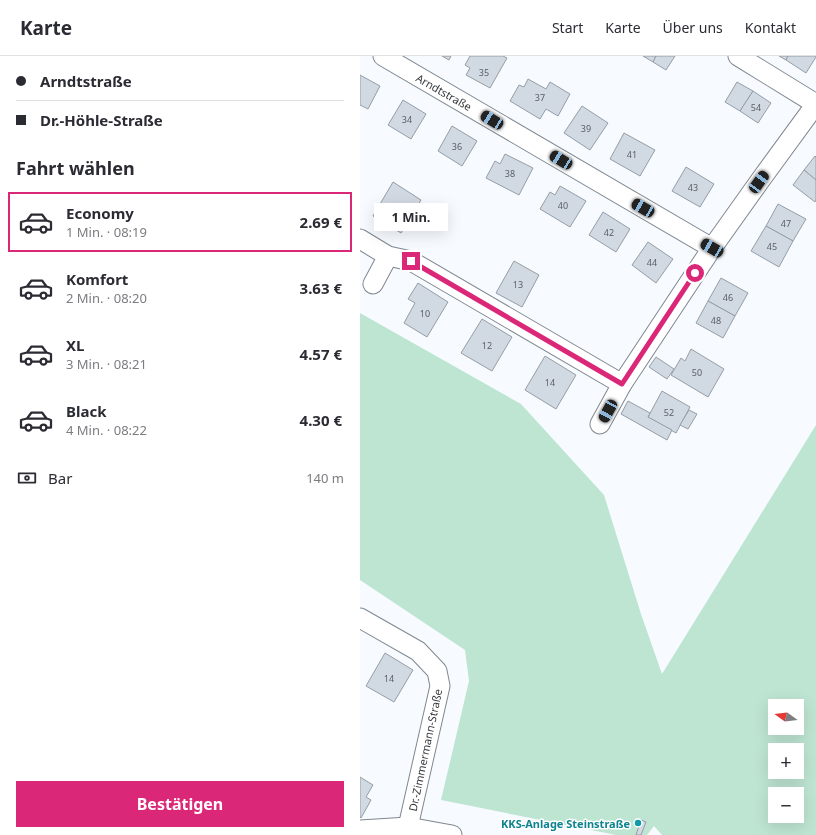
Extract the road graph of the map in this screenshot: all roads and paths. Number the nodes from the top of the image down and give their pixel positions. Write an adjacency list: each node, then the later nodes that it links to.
1 (383, 56): 5 (street, Arndtstraße)
2 (738, 56): 3 (street)
3 (816, 104): 5 (street)
4 (360, 240): 6 (street)
5 (712, 248): 8 (street)
6 (388, 256): 7 (street); 8 (street)
7 (373, 284)
8 (622, 384): 9 (street)
9 (600, 424)
10 (360, 618): 11 (street, Dr.-Zimmermann-Straße)
11 (408, 827): 12 (street); 13 (street)
12 (360, 830)
13 (452, 835)

